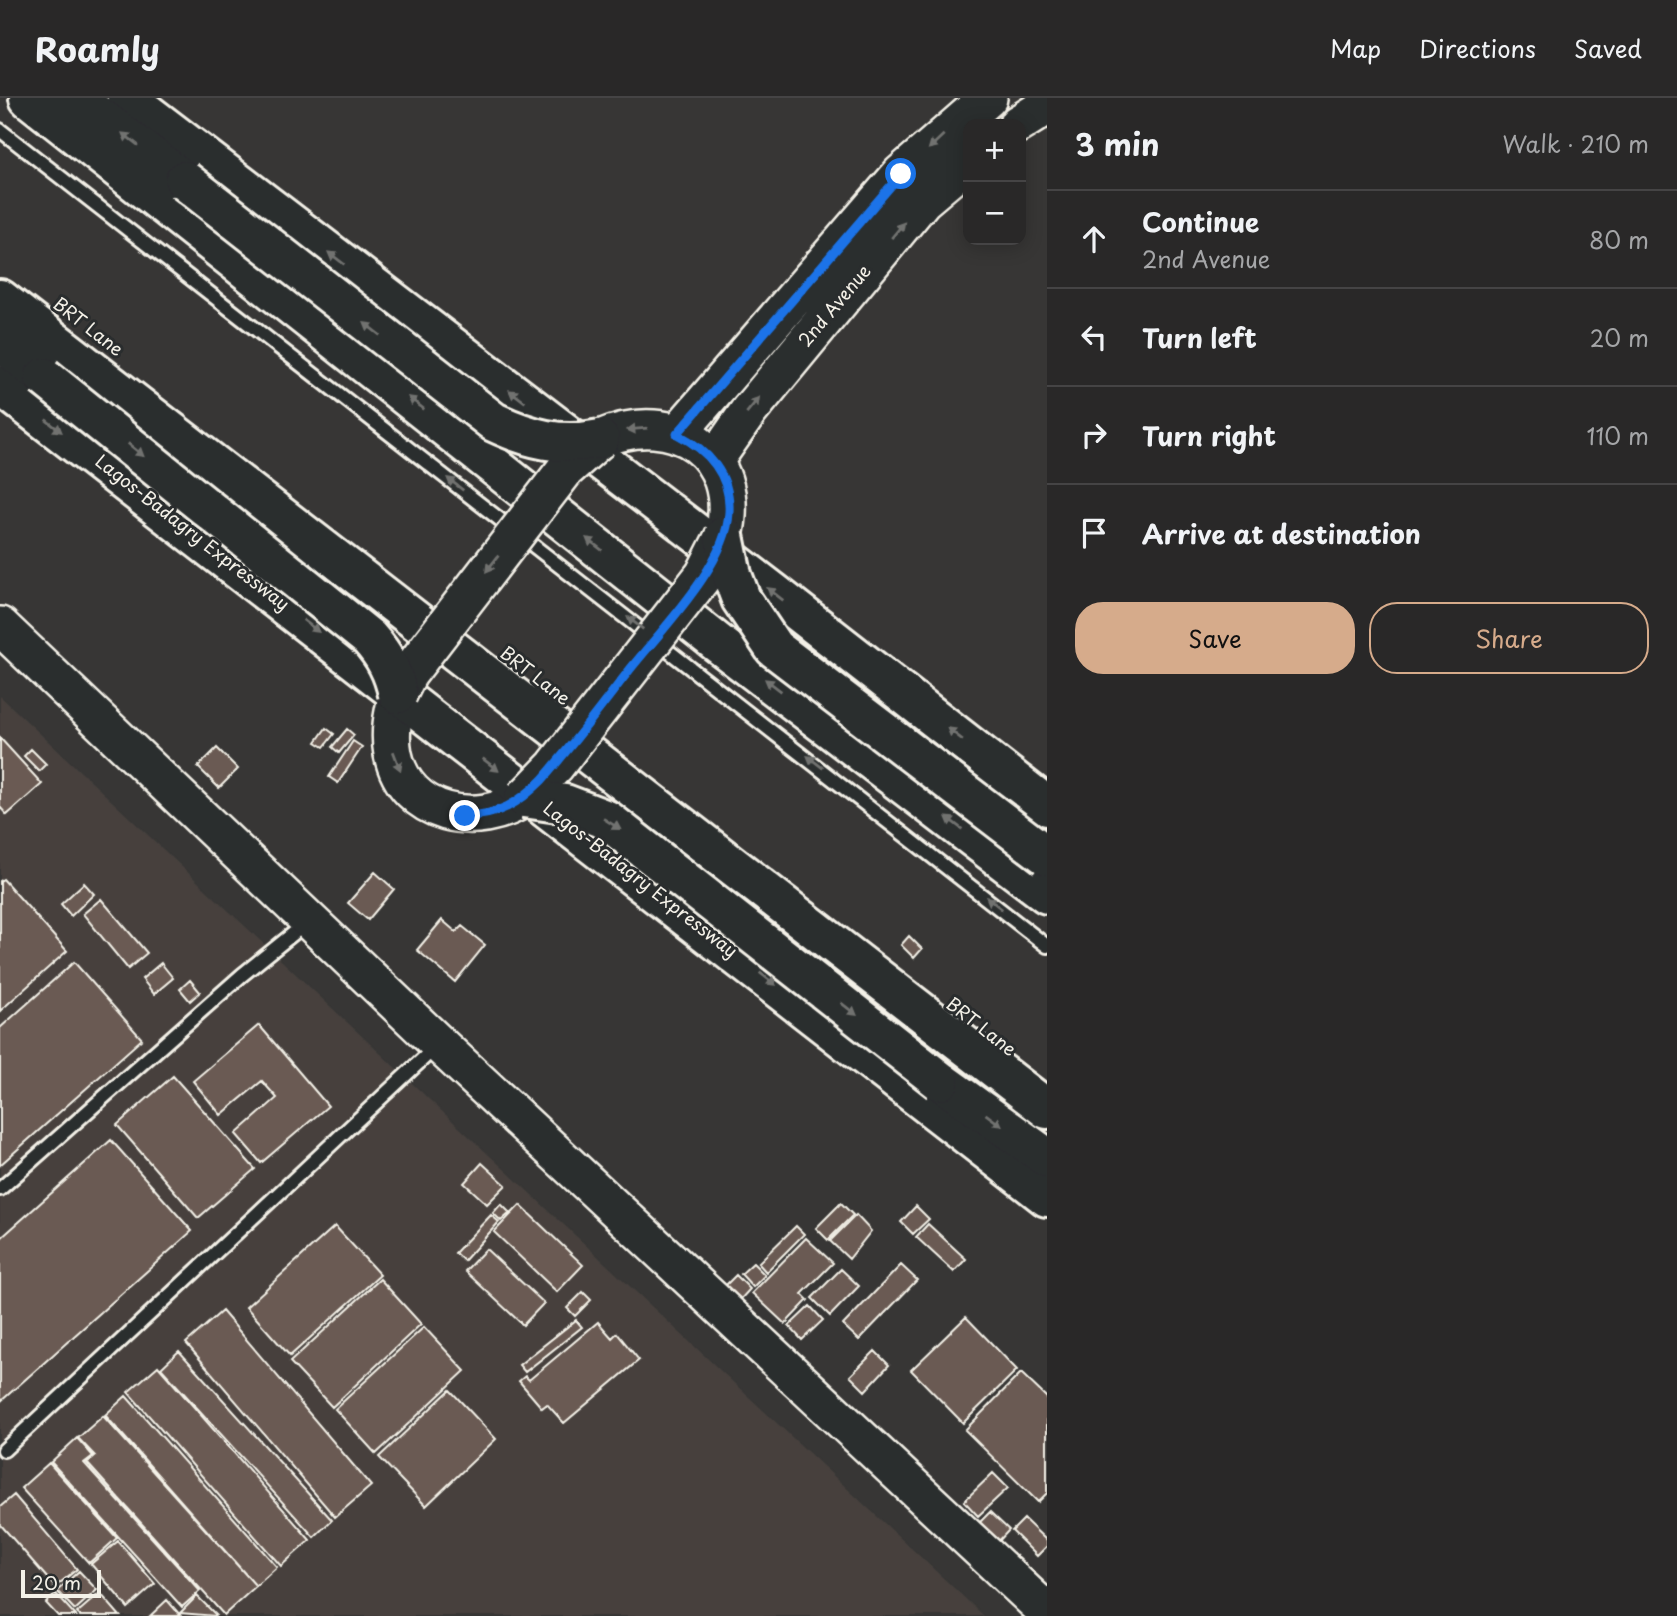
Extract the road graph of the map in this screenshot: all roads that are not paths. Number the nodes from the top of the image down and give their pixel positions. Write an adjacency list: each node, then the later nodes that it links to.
1 (29, 98): 23 (main road, one-way to 1)
2 (75, 98): 13 (main road, one-way to 2, bridge)
3 (127, 98): 21 (main road, one-way to 3)
4 (988, 98): 12 (main road, 2nd Avenue, one-way to 12)
5 (1047, 106): 6 (main road)
6 (1026, 119)
7 (0, 130): 25 (lane, one-way to 7)
8 (963, 166): 15 (main road, 2nd Avenue, one-way to 8)
9 (0, 299): 28 (main road)
10 (0, 341): 19 (main road, one-way to 19, bridge)
11 (0, 385): 31 (main road, Lagos-Badagry Expressway, one-way to 31)
12 (677, 434): 13 (main road, one-way to 13); 15 (main road)
13 (600, 439): 19 (main road, one-way to 19, bridge)
14 (217, 449): 27 (lane, BRT Lane)
15 (714, 461): 16 (main road)
16 (724, 536): 20 (main road, bridge); 22 (main road, bridge)
17 (0, 626): 33 (main road)
18 (0, 654): 24 (main road)
19 (398, 694): 20 (main road, one-way to 20)
20 (524, 798): 29 (main road, one-way to 29, bridge)
21 (1047, 806)
22 (1047, 856)
23 (1047, 894)
24 (294, 933): 26 (main road); 30 (lane)
25 (1047, 946)
26 (426, 1056): 32 (lane); 34 (main road)
27 (1047, 1102)
28 (1047, 1109)
29 (1047, 1158)
30 (0, 1189)
31 (1047, 1197)
32 (4, 1450)
33 (1047, 1612)
34 (1027, 1616)

